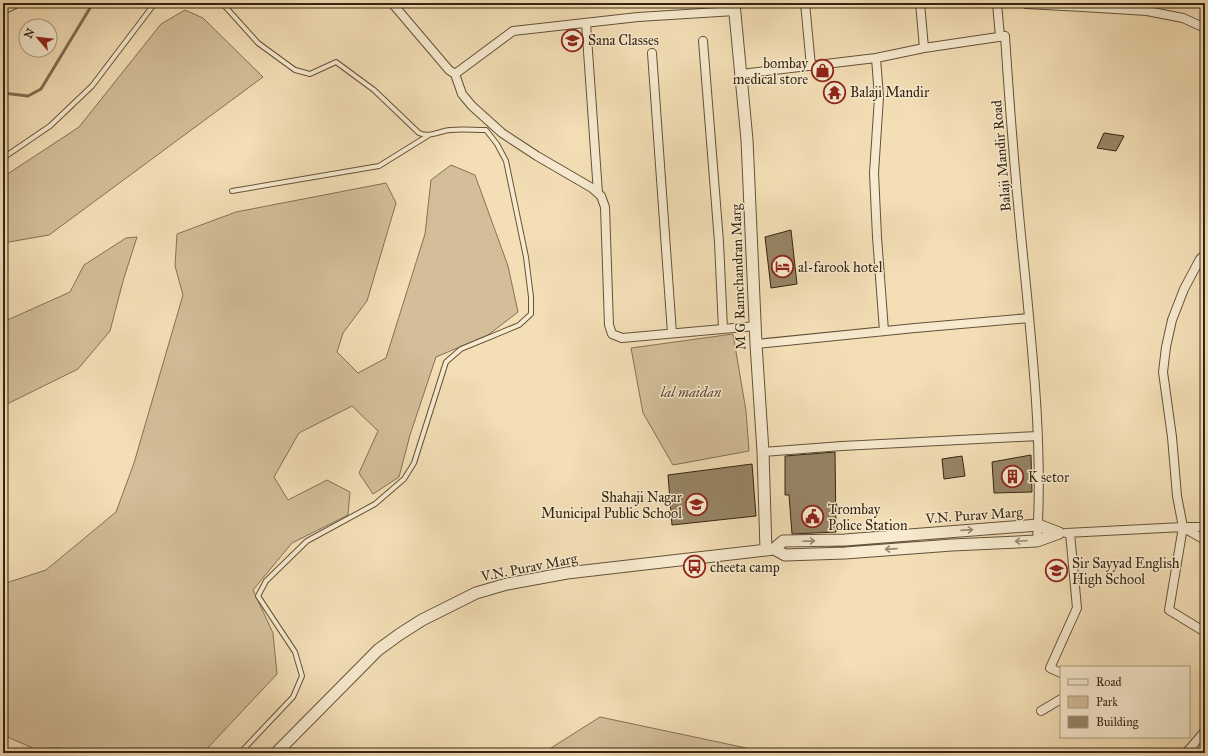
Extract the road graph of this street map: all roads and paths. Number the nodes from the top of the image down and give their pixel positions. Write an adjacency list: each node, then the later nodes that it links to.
1 (14, 3): 11 (street)
2 (154, 3): 23 (lane)
3 (222, 3): 22 (lane)
4 (392, 3): 20 (street)
5 (805, 3): 19 (street)
6 (920, 3): 16 (street)
7 (997, 3): 14 (street)
8 (1026, 4): 9 (street)
9 (1082, 5): 13 (street)
10 (734, 7): 12 (street); 21 (street, M G Ramchandran Marg)
11 (3, 8)
12 (586, 24): 20 (street); 25 (street)
13 (1205, 28)
14 (1000, 37): 16 (street); 27 (street, Balaji Mandir Road)
15 (703, 41): 29 (street)
16 (924, 48): 18 (street)
17 (652, 53): 31 (street)
18 (876, 58): 19 (street); 30 (street)
19 (811, 66): 21 (street)
20 (455, 74): 25 (street)
21 (741, 74): 28 (street, M G Ramchandran Marg)
22 (430, 135): 24 (lane); 52 (lane)
23 (3, 158)
24 (232, 191)
25 (598, 193): 31 (street)
26 (1205, 254): 36 (street)
27 (1029, 318): 30 (street); 33 (street, Balaji Mandir Road)
28 (756, 326): 29 (street); 32 (street, M G Ramchandran Marg)
29 (723, 329): 31 (street)
30 (884, 331): 32 (street)
31 (672, 333)
32 (756, 344): 34 (street, M G Ramchandran Marg)
33 (1038, 436): 34 (street); 35 (street, Balaji Mandir Road)
34 (762, 452): 44 (street, M G Ramchandran Marg)
35 (1038, 525): 38 (street, V.N. Purav Marg, one-way to 35); 39 (street, V.N. Purav Marg); 42 (street, Balaji Mandir Road)
36 (1183, 527): 37 (street, V.N. Purav Marg); 39 (street, V.N. Purav Marg); 41 (street); 46 (street)
37 (1205, 528)
38 (950, 532): 40 (street, V.N. Purav Marg); 43 (street)
39 (1064, 533): 42 (street, V.N. Purav Marg); 47 (street)
40 (845, 540): 44 (street, V.N. Purav Marg, one-way to 40); 45 (street)
41 (1205, 540)
42 (1037, 541): 43 (street, V.N. Purav Marg, one-way to 43)
43 (952, 545): 45 (street, V.N. Purav Marg, one-way to 45)
44 (770, 550): 45 (street, V.N. Purav Marg); 51 (street, V.N. Purav Marg)
45 (845, 553)
46 (1205, 632)
47 (1060, 673)
48 (1060, 700): 49 (street)
49 (1041, 711)
50 (1205, 731): 53 (street)
51 (278, 752)
52 (240, 753)
53 (1186, 753)

